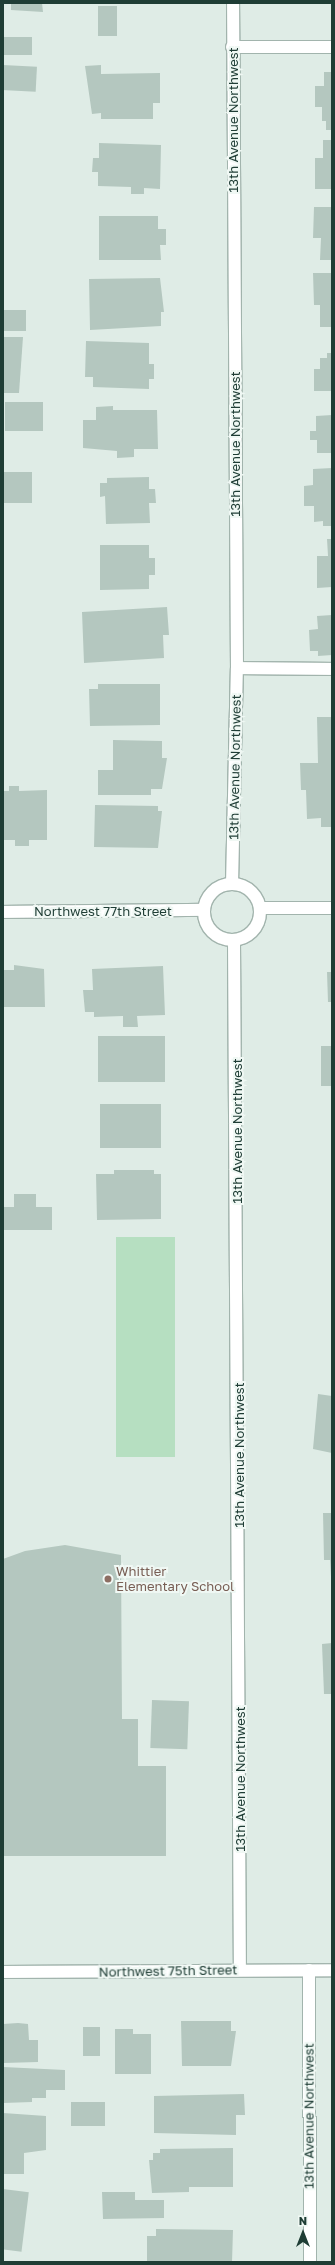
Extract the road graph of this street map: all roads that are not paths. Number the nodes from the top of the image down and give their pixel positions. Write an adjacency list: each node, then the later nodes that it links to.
1 (233, 3): 2 (street, 13th Avenue Northwest)
2 (232, 47): 3 (street); 4 (street, 13th Avenue Northwest)
3 (332, 47)
4 (237, 668): 5 (street); 6 (street, 13th Avenue Northwest)
5 (332, 669)
6 (232, 884): 7 (street); 9 (street)
7 (261, 908): 8 (street); 11 (street)
8 (332, 908)
9 (204, 910): 10 (street, Northwest 77th Street); 11 (street)
10 (3, 912)
11 (234, 941): 12 (street, 13th Avenue Northwest)
12 (240, 1970): 13 (street, Northwest 75th Street); 15 (street, Northwest 75th Street)
13 (309, 1970): 14 (street, Northwest 75th Street); 16 (street, 13th Avenue Northwest)
14 (332, 1970)
15 (3, 1972)
16 (310, 2262)

